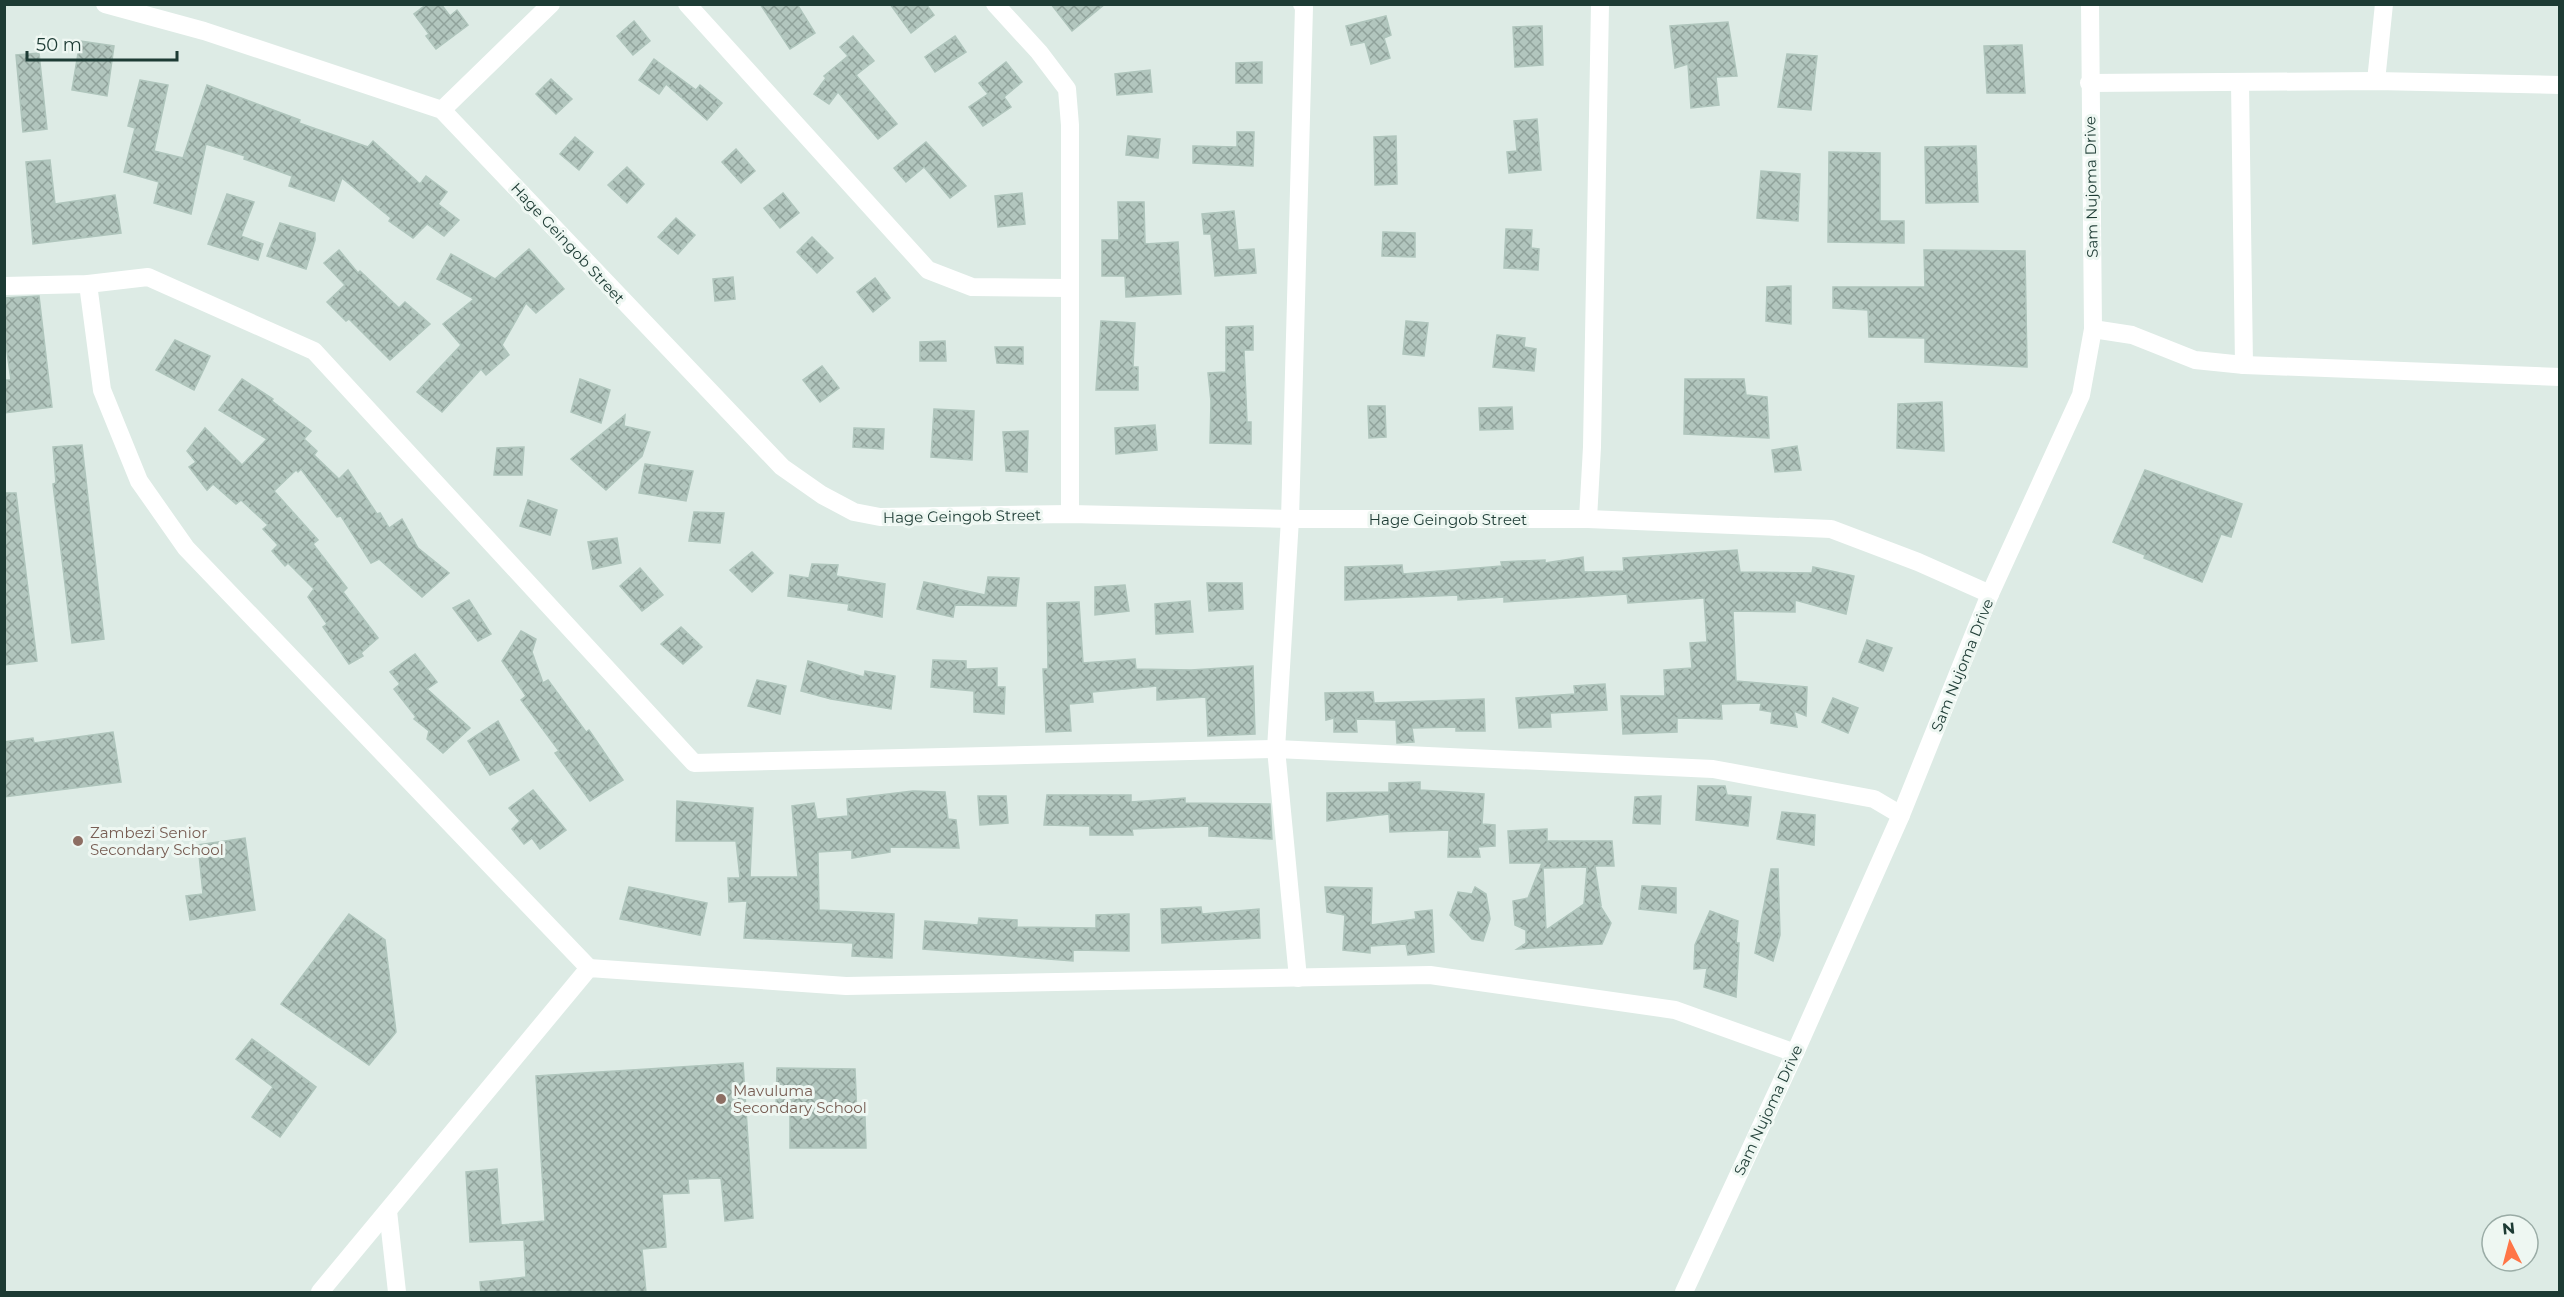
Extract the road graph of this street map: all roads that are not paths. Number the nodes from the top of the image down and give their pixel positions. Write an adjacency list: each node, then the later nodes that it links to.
1 (105, 4): 13 (street, Hage Geingob Street)
2 (551, 4): 13 (street)
3 (687, 4): 16 (street)
4 (995, 4): 16 (street)
5 (1302, 4): 21 (street)
6 (1600, 4): 22 (street)
7 (2090, 4): 10 (street, Sam Nujoma Drive)
8 (2384, 4): 9 (street)
9 (2376, 81): 11 (street); 12 (street)
10 (2090, 83): 11 (street); 17 (street, Sam Nujoma Drive)
11 (2240, 83): 18 (street)
12 (2559, 85)
13 (442, 110): 20 (street, Hage Geingob Street)
14 (88, 284): 15 (street); 24 (street); 26 (street)
15 (4, 286)
16 (1069, 288): 20 (street)
17 (2093, 329): 18 (street); 23 (street, Sam Nujoma Drive)
18 (2244, 365): 19 (street)
19 (2559, 377)
20 (1070, 514): 21 (street, Hage Geingob Street)
21 (1290, 519): 22 (street, Hage Geingob Street); 24 (street)
22 (1588, 519): 23 (street, Hage Geingob Street)
23 (1990, 594): 25 (street, Sam Nujoma Drive)
24 (1276, 749): 25 (street); 27 (street)
25 (1901, 815): 28 (street, Sam Nujoma Drive)
26 (589, 968): 27 (street); 29 (street)
27 (1298, 978): 28 (street)
28 (1795, 1053): 32 (street, Sam Nujoma Drive)
29 (388, 1211): 30 (street); 31 (street)
30 (320, 1293)
31 (397, 1293)
32 (1684, 1293)

